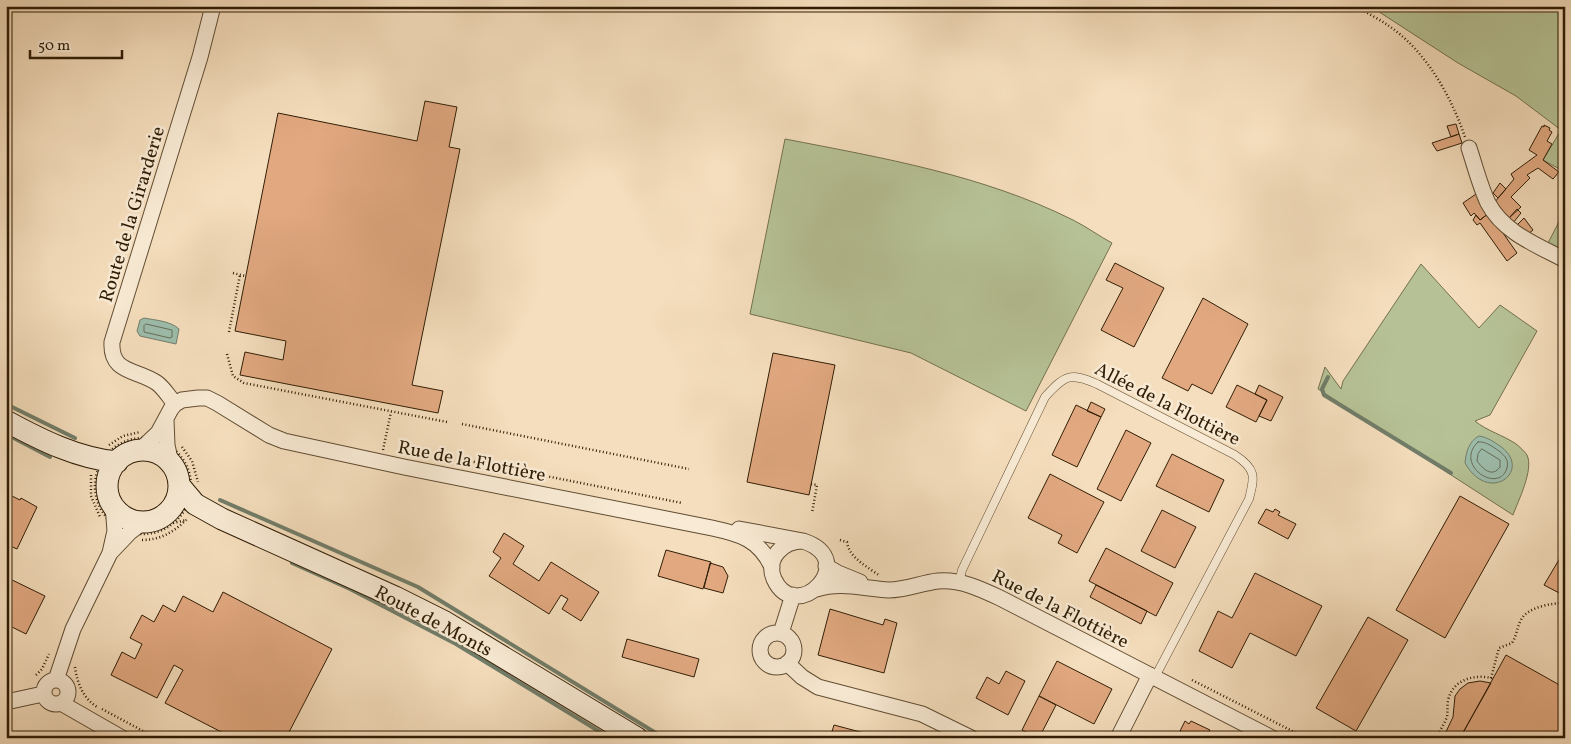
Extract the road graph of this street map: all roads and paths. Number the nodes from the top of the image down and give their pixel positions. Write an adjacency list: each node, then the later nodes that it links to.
1 (213, 6): 10 (street, Route de la Girarderie)
2 (1356, 6): 3 (path)
3 (1469, 148): 4 (street)
4 (1565, 260)
5 (233, 273): 6 (path)
6 (240, 275): 7 (path); 8 (path)
7 (245, 276)
8 (229, 332)
9 (227, 354): 11 (path)
10 (171, 410): 15 (street); 16 (street); 18 (street, Rue de la Flottière)
11 (391, 412): 13 (path); 18 (path)
12 (6, 421): 19 (main road)
13 (447, 422)
14 (462, 424): 20 (path)
15 (144, 441): 16 (path); 16 (main road); 19 (main road); 19 (path); 19 (path)
16 (173, 452): 22 (main road); 22 (path); 22 (path)
17 (460, 459): 23 (path)
18 (381, 462): 26 (street, Rue de la Flottière)
19 (104, 466): 25 (main road); 25 (path); 25 (path)
20 (688, 469)
21 (811, 484): 24 (path)
22 (184, 502): 27 (main road); 27 (path); 27 (path); 47 (main road, Route de Monts)
23 (682, 503)
24 (812, 513)
25 (110, 517): 27 (path); 27 (main road); 29 (street)
26 (720, 530): 28 (street); 31 (street, Rue de la Flottière)
27 (137, 531): 29 (street)
28 (803, 541): 30 (street); 31 (street)
29 (110, 553): 41 (street)
30 (826, 566): 33 (street); 34 (street)
31 (772, 568): 35 (street)
32 (959, 583): 34 (street, Rue de la Flottière); 40 (street, Rue de la Flottière); 40 (lane, Allée de la Flottière)
33 (817, 589): 34 (street, Rue de la Flottière); 35 (street)
34 (891, 590)
35 (793, 595): 37 (street)
36 (1565, 603): 51 (path)
37 (781, 633): 39 (street); 39 (street)
38 (75, 661): 46 (path)
39 (788, 663): 48 (street)
40 (1152, 676): 49 (street); 50 (street, Rue de la Flottière)
41 (56, 680): 42 (street); 44 (street)
42 (43, 694): 43 (street); 44 (street)
43 (6, 702)
44 (61, 703): 45 (street)
45 (122, 738)
46 (156, 738)
47 (637, 738)
48 (971, 738)
49 (1118, 738)
50 (1272, 738)
51 (1436, 738)

